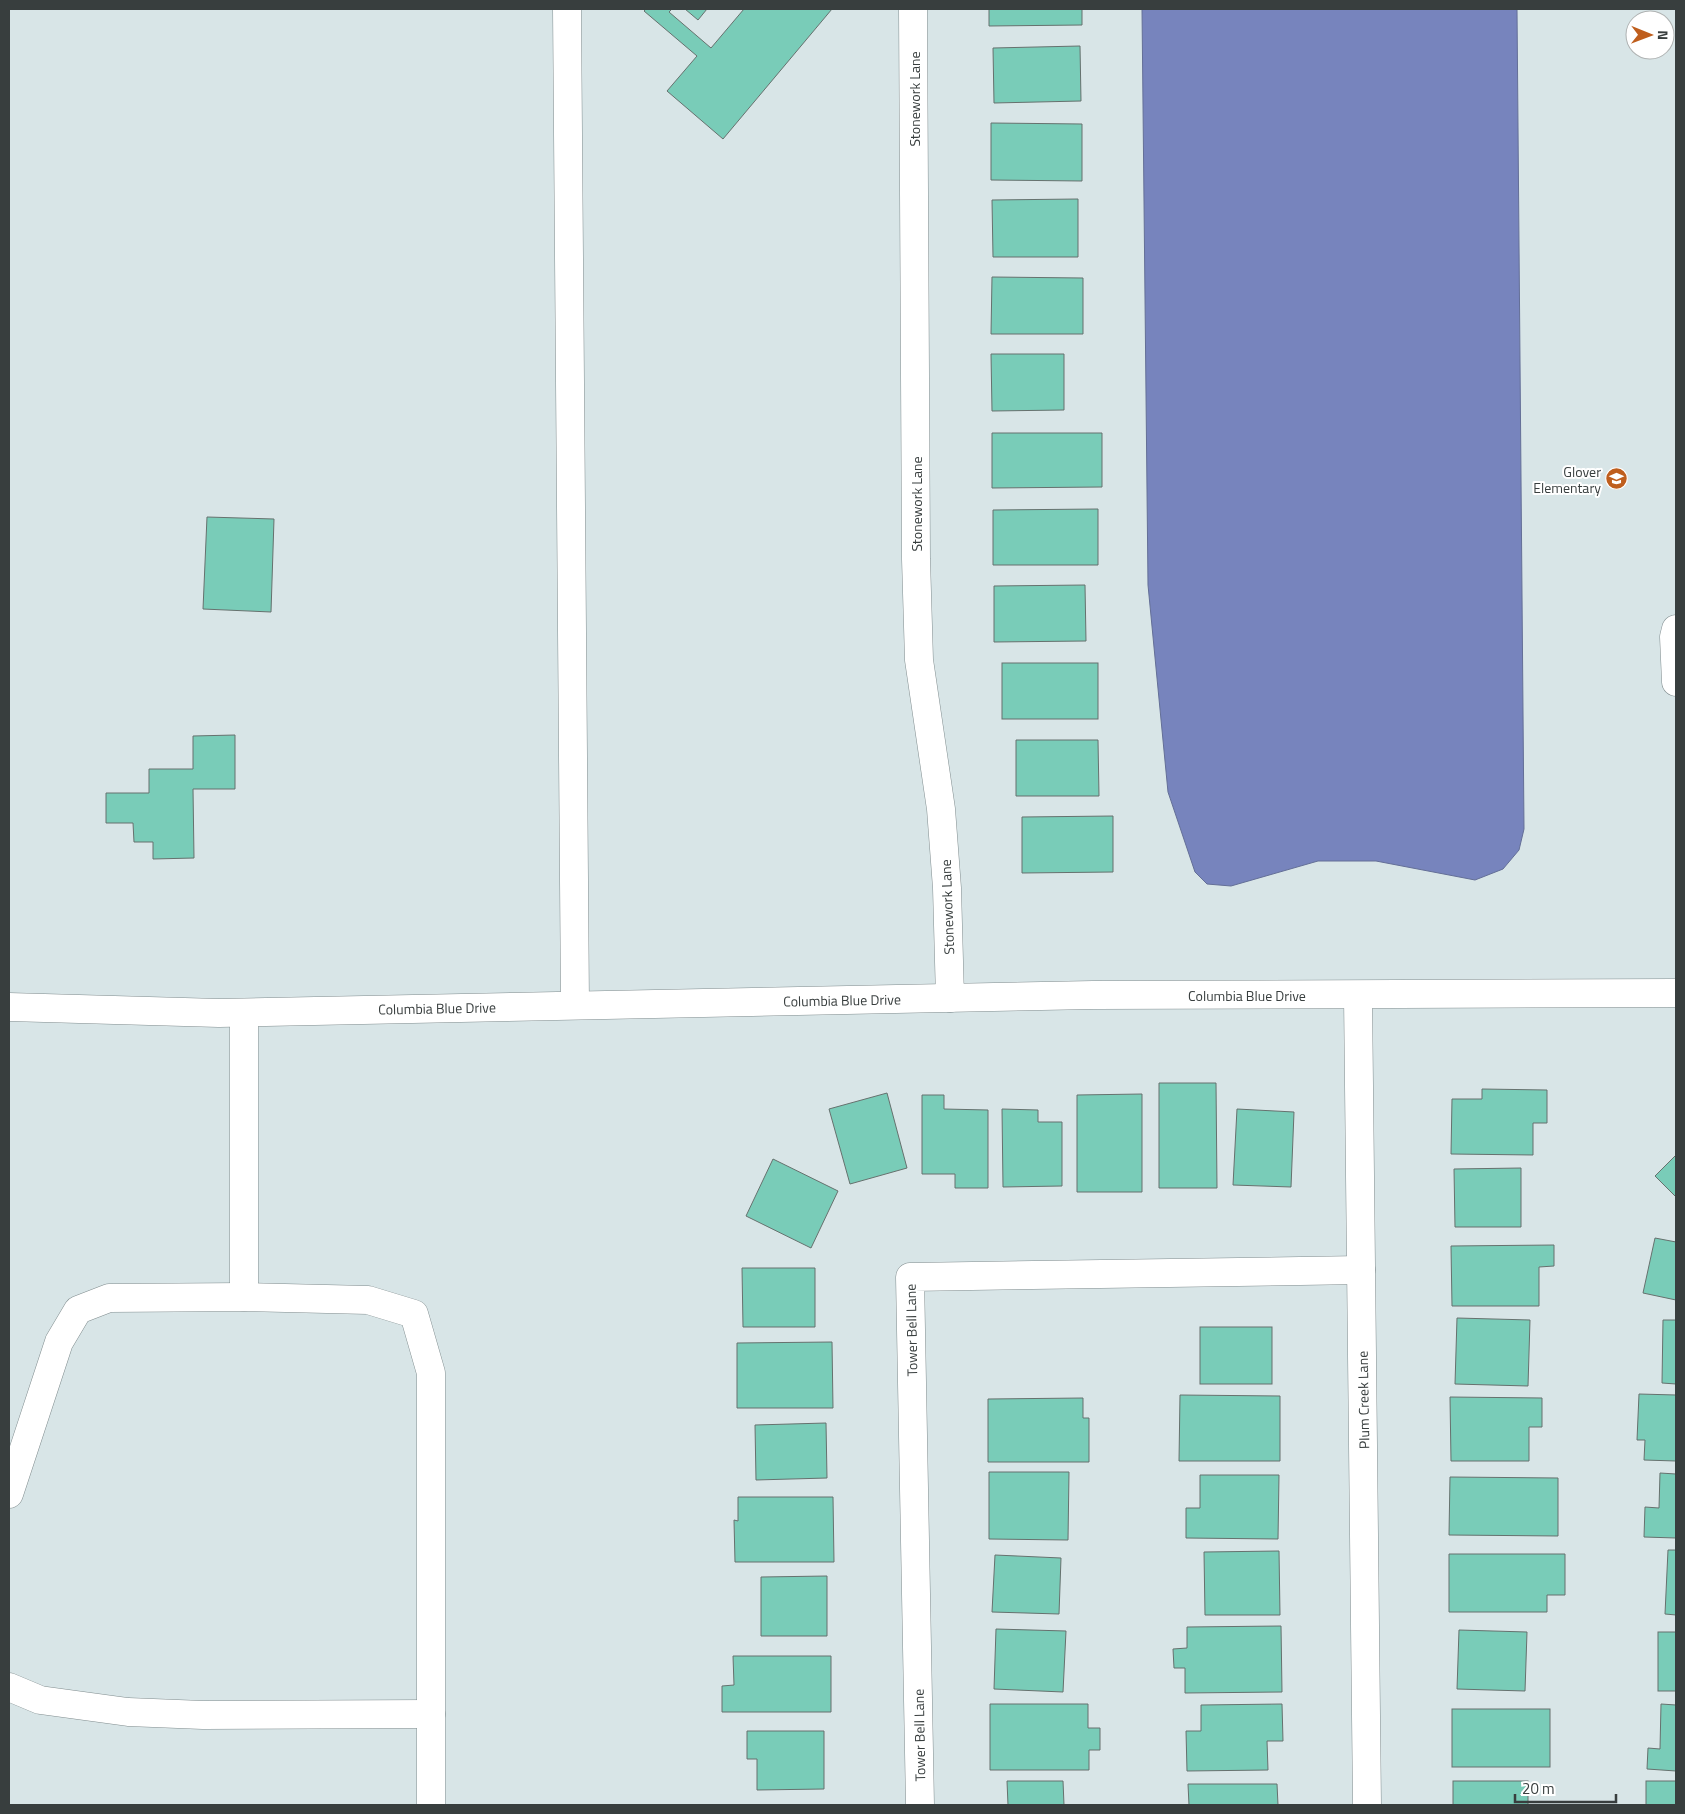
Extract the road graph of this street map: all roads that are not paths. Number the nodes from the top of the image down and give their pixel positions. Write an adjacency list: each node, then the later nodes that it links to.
1 (566, 9): 8 (street)
2 (913, 9): 7 (street, Stonework Lane)
3 (1676, 629): 4 (street)
4 (1676, 682)
5 (1676, 993): 6 (street, Columbia Blue Drive)
6 (1358, 996): 7 (street, Columbia Blue Drive); 11 (street, Plum Creek Lane)
7 (950, 998): 8 (street, Columbia Blue Drive)
8 (574, 1004): 10 (street, Columbia Blue Drive)
9 (9, 1007): 10 (street, Columbia Blue Drive)
10 (244, 1012): 12 (street)
11 (1361, 1270): 17 (street, Tower Bell Lane); 18 (street, Plum Creek Lane)
12 (244, 1298): 13 (street); 15 (street)
13 (9, 1494)
14 (9, 1687): 15 (street)
15 (431, 1714): 16 (street)
16 (431, 1805)
17 (920, 1805)
18 (1367, 1805)

